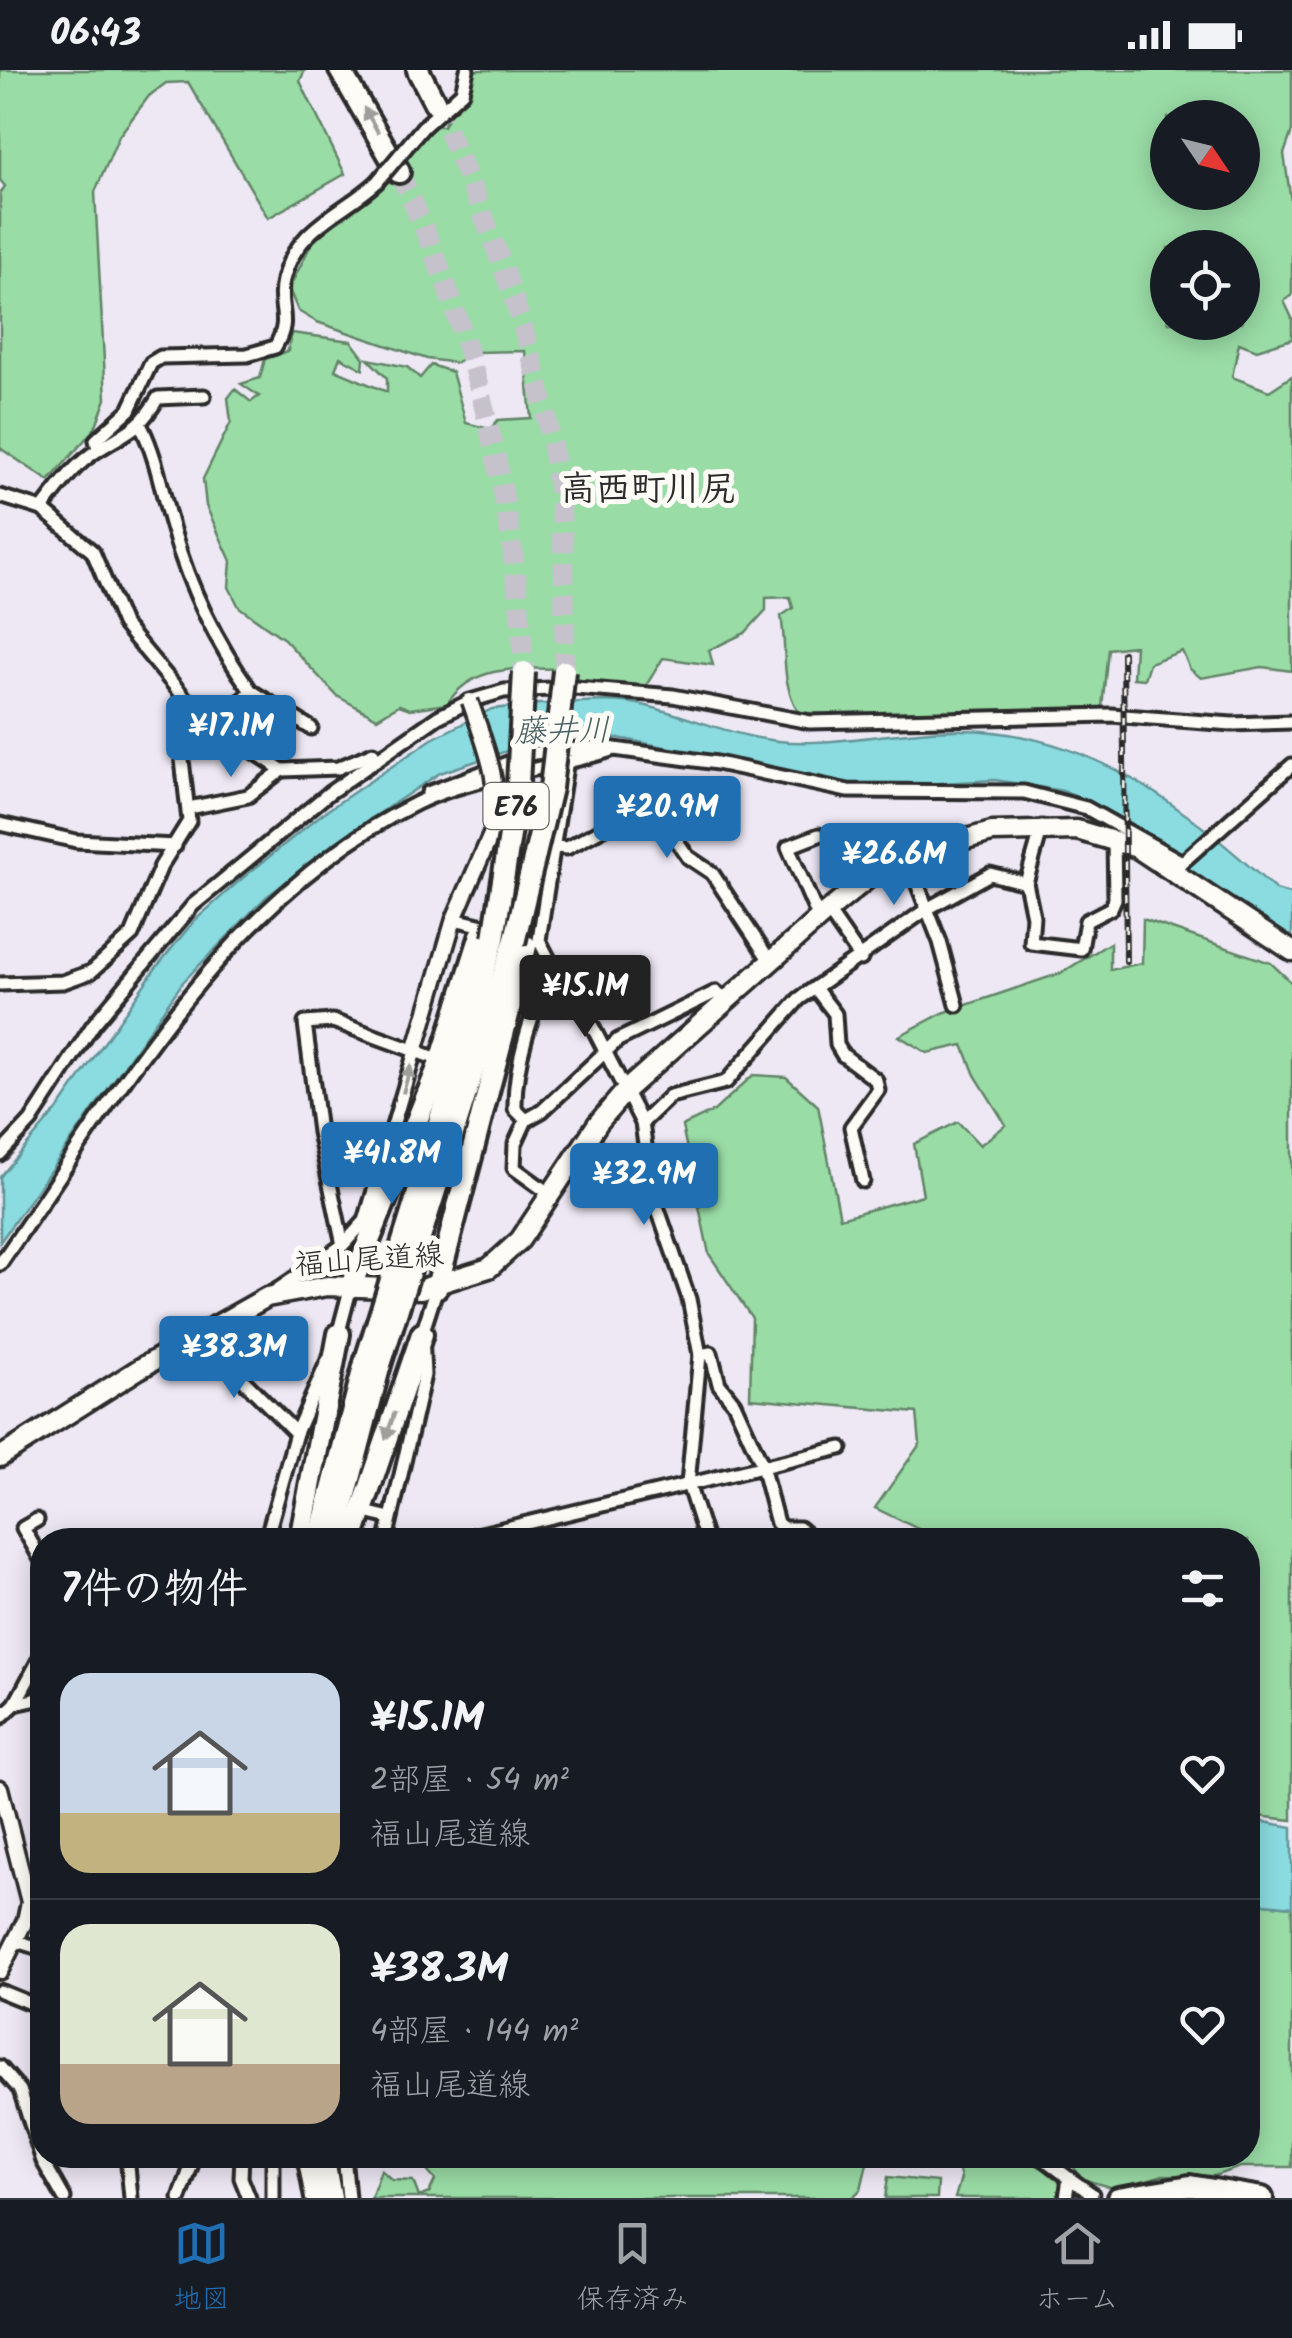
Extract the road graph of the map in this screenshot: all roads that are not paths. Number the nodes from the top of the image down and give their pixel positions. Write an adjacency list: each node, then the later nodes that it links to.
1 (340, 70): 5 (highway, one-way to 1)
2 (418, 70): 4 (highway)
3 (467, 70): 8 (street, bridge)
4 (435, 102)
5 (399, 172)
6 (204, 396): 7 (street)
7 (141, 426): 8 (street); 13 (street)
8 (98, 449): 10 (street)
9 (0, 496): 10 (street)
10 (42, 509): 15 (street)
11 (564, 671): 38 (highway, E76, bridge)
12 (524, 672): 38 (highway, E76, bridge)
13 (251, 691): 18 (street); 19 (street)
14 (470, 701): 16 (street); 17 (street); 37 (street, bridge)
15 (199, 716): 18 (street); 25 (street)
16 (438, 717): 23 (street); 52 (street)
17 (1292, 722)
18 (217, 726): 23 (street)
19 (311, 728)
20 (614, 749): 21 (street); 24 (street); 33 (street)
21 (566, 766): 24 (street); 31 (street)
22 (1292, 767): 33 (street)
23 (282, 770): 25 (street)
24 (420, 801): 56 (street)
25 (189, 808): 30 (street)
26 (0, 824): 30 (street)
27 (1042, 827): 29 (main road, 福山尾道線); 32 (main road, 福山尾道線); 34 (street)
28 (819, 835): 36 (street)
29 (1114, 840): 33 (main road, 福山尾道線); 34 (street)
30 (175, 846): 43 (street)
31 (554, 848): 38 (street); 41 (street)
32 (906, 855): 35 (street); 36 (main road, 福山尾道線)
33 (1180, 864): 39 (main road, 福山尾道線)
34 (1026, 883): 35 (street)
35 (927, 909): 40 (street); 46 (street)
36 (824, 915): 40 (street); 41 (main road, 福山尾道線)
37 (454, 919): 38 (street); 48 (street)
38 (511, 940): 42 (street); 57 (highway); 58 (highway); 64 (highway, E76, bridge)
39 (1292, 951)
40 (861, 959): 44 (street)
41 (770, 961): 45 (main road, 福山尾道線)
42 (557, 974): 47 (street); 50 (street)
43 (0, 984)
44 (816, 988): 51 (street); 53 (street)
45 (725, 1000): 47 (street); 49 (main road, 福山尾道線)
46 (957, 1005)
47 (606, 1049): 49 (street); 50 (street)
48 (423, 1052): 55 (street, one-way to 48); 55 (street)
49 (626, 1089): 51 (street); 54 (main road, 福山尾道線)
50 (526, 1120): 54 (street)
51 (642, 1123): 63 (street)
52 (0, 1154)
53 (863, 1180)
54 (551, 1195): 58 (main road, 福山尾道線)
55 (343, 1245): 59 (street)
56 (0, 1264)
57 (350, 1286): 58 (main road, 福山尾道線); 59 (main road, 福山尾道線); 61 (street)
58 (437, 1287): 62 (street)
59 (267, 1296): 60 (main road, 福山尾道線)
60 (210, 1327): 65 (street); 67 (main road, 福山尾道線)
61 (339, 1334): 65 (street); 76 (highway)
62 (422, 1334): 73 (street); 79 (highway, one-way to 79)
63 (700, 1355): 68 (street); 69 (street)
64 (372, 1366): 77 (highway, E76); 78 (highway, E76)
65 (296, 1434): 70 (street)
66 (841, 1448): 68 (street)
67 (0, 1457)
68 (762, 1470): 69 (street); 83 (street)
69 (688, 1484): 81 (street); 82 (street)
70 (278, 1489): 71 (street); 75 (street)
71 (298, 1496)
72 (374, 1514): 73 (street)
73 (390, 1518): 80 (street)
74 (37, 1520): 84 (street)
75 (269, 1528)
76 (302, 1528)
77 (323, 1528)
78 (337, 1528)
79 (356, 1528)
80 (388, 1528)
81 (506, 1528)
82 (702, 1528)
83 (783, 1528)
84 (30, 1541)
85 (30, 1676): 87 (street)
86 (30, 1701): 87 (street)
87 (15, 1704): 88 (street)
88 (0, 1718)
89 (0, 1788): 91 (street)
90 (30, 1888): 91 (street)
91 (28, 1891): 92 (street)
92 (9, 1944): 93 (street)
93 (0, 1971)
94 (0, 1991): 95 (street)
95 (30, 2003)
96 (0, 2067): 97 (street)
97 (30, 2121)
98 (47, 2168): 109 (street)
99 (128, 2168): 110 (street)
100 (190, 2168): 111 (street)
101 (241, 2168): 108 (street)
102 (273, 2168): 112 (street)
103 (310, 2168): 113 (highway)
104 (326, 2168): 114 (highway)
105 (345, 2168): 115 (street)
106 (1056, 2168): 107 (street)
107 (1069, 2178): 116 (street); 117 (street)
108 (246, 2196)
109 (64, 2198)
110 (131, 2198)
111 (180, 2198)
112 (273, 2198)
113 (316, 2198)
114 (332, 2198)
115 (348, 2198)
116 (1066, 2198)
117 (1078, 2198)
118 (1118, 2198): 119 (highway)
119 (1262, 2198)

